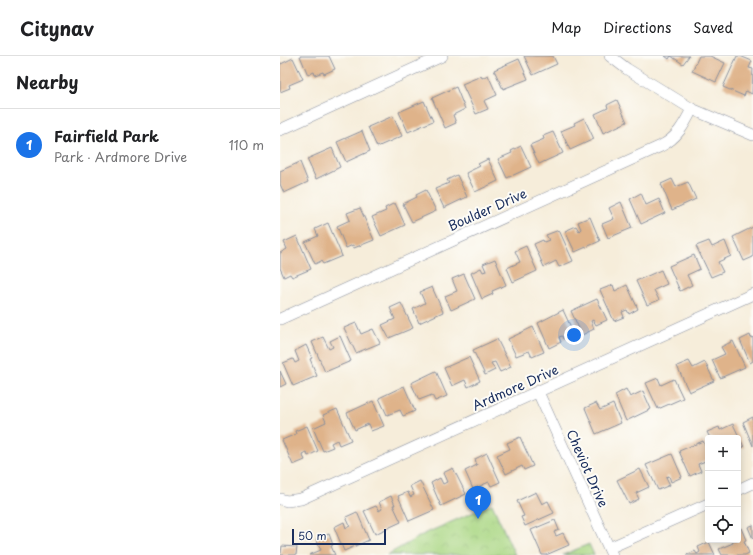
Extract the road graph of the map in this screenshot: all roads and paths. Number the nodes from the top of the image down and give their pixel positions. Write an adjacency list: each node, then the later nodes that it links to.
1 (442, 56): 4 (street)
2 (610, 56): 3 (street)
3 (692, 109): 5 (street); 7 (street, Boulder Drive)
4 (280, 130)
5 (753, 134)
6 (753, 294): 8 (street, Ardmore Drive)
7 (280, 319)
8 (538, 392): 11 (street, Ardmore Drive); 13 (street, Cheviot Drive)
9 (753, 483): 10 (street)
10 (741, 489)
11 (284, 500)
12 (705, 505): 13 (street)
13 (611, 552)

